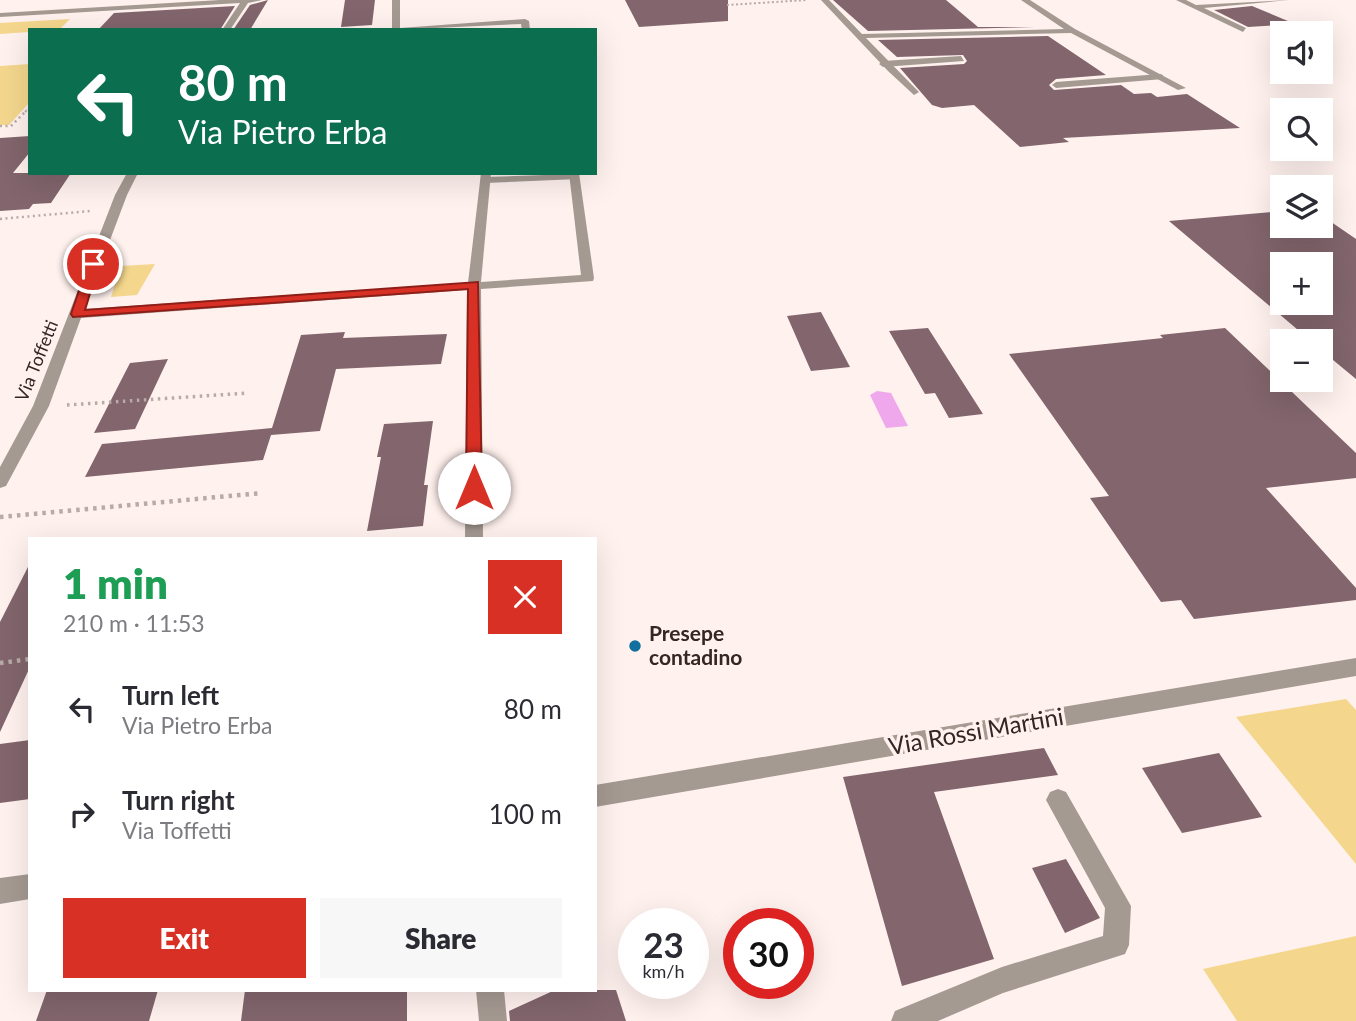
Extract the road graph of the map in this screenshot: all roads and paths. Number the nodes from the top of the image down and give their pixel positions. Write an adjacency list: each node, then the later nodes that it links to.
1 (258, 0): 8 (street)
2 (396, 0): 15 (street)
3 (808, 0): 10 (path)
4 (825, 0): 20 (street)
5 (1025, 0): 19 (street)
6 (1180, 0): 11 (street)
7 (1286, 0): 9 (street)
8 (246, 1): 13 (street); 14 (street)
9 (1245, 3): 11 (street); 12 (street)
10 (727, 5)
11 (1194, 7): 18 (street)
12 (1267, 13)
13 (0, 15)
14 (227, 28)
15 (397, 28)
16 (425, 28): 17 (street)
17 (526, 28)
18 (1243, 30)
19 (1072, 31): 20 (street); 23 (street)
20 (862, 36): 22 (street)
21 (961, 59): 22 (street)
22 (883, 64): 26 (street)
23 (1160, 77): 24 (street); 25 (street)
24 (1056, 85)
25 (1181, 88)
26 (914, 92)
27 (28, 109): 28 (path)
28 (0, 126)
29 (132, 175): 35 (street, Via Toffetti)
30 (574, 175): 31 (street); 34 (street)
31 (486, 177): 34 (street)
32 (98, 210): 33 (path)
33 (0, 219)
34 (474, 285): 35 (street); 41 (street)
35 (77, 314): 37 (street, Via Toffetti)
36 (248, 394): 37 (path)
37 (41, 406): 38 (street, Via Toffetti)
38 (1, 478)
39 (262, 493): 40 (path)
40 (0, 517)
41 (474, 537)
42 (28, 659): 43 (path)
43 (0, 663)
44 (1356, 667): 45 (street, Via Rossi Martini)
45 (597, 796)
46 (1058, 800): 51 (street)
47 (28, 886): 48 (street)
48 (0, 891)
49 (490, 992): 50 (street)
50 (493, 1021)
51 (905, 1021)

